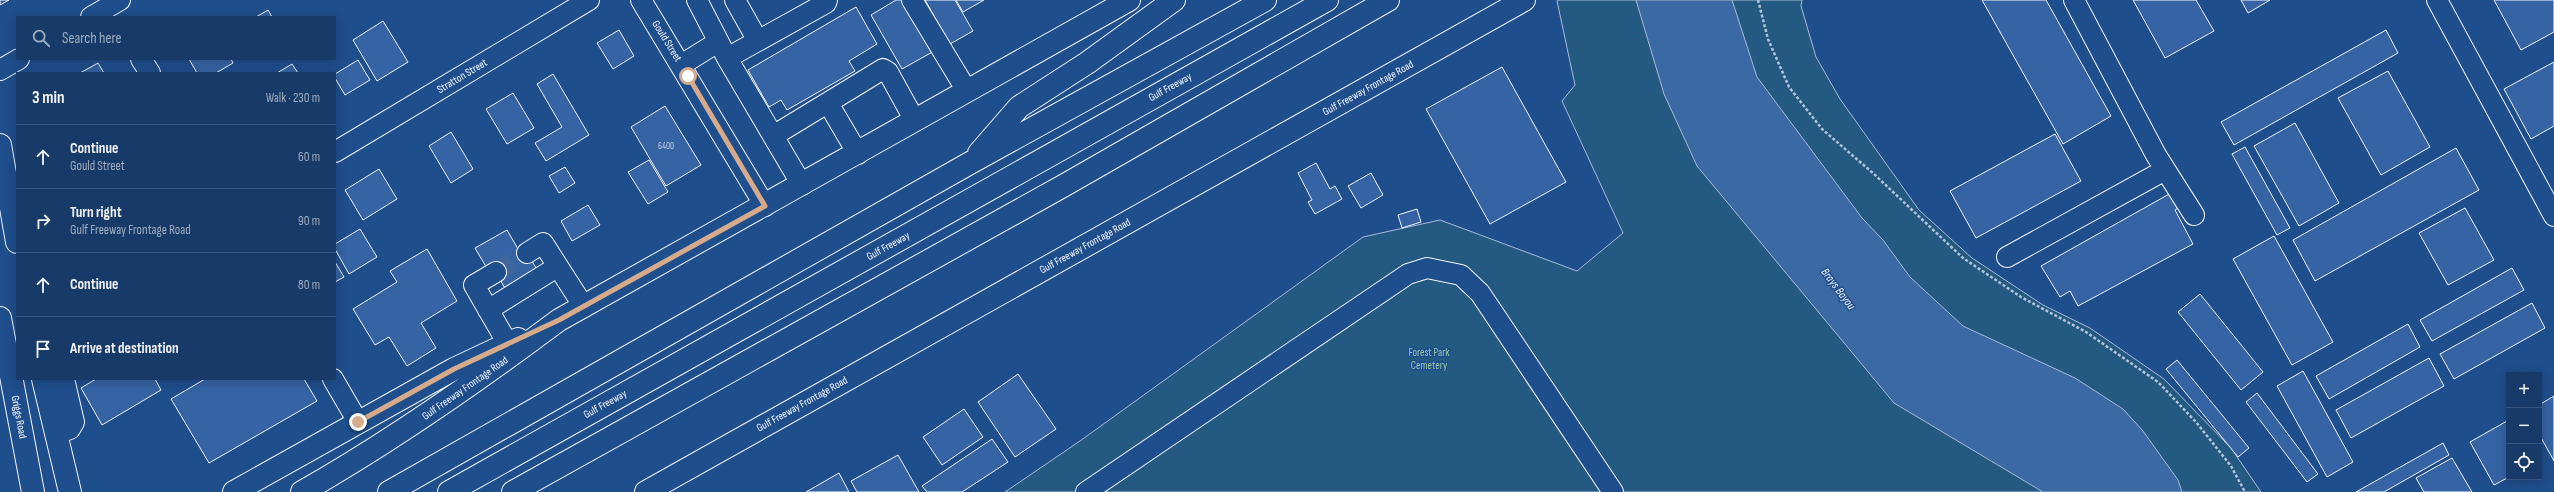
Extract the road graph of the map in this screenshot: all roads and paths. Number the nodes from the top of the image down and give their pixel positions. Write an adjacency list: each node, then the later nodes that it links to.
1 (589, 0): 29 (street, Stratton Street)
2 (642, 0): 21 (street, Gould Street)
3 (697, 0): 18 (street)
4 (735, 0): 17 (street)
5 (827, 0): 17 (street)
6 (912, 0): 24 (street)
7 (1129, 0): 24 (main road, Gulf Freeway Frontage Road)
8 (1174, 0): 31 (main road)
9 (1265, 0): 31 (main road)
10 (1326, 0): 58 (main road, Gulf Freeway)
11 (1388, 0): 59 (main road)
12 (1524, 0): 60 (main road, Gulf Freeway Frontage Road)
13 (2074, 0): 32 (street)
14 (2437, 0): 36 (street)
15 (116, 8): 16 (street)
16 (94, 16)
17 (758, 41): 18 (street)
18 (722, 50): 21 (street); 27 (street)
19 (17, 60): 22 (street)
20 (143, 60): 23 (street)
21 (682, 64): 34 (street, Gould Street)
22 (0, 70)
23 (149, 72)
24 (967, 91): 26 (main road, Gulf Freeway Frontage Road)
25 (828, 103): 26 (street); 27 (street); 30 (street)
26 (915, 121): 30 (main road, Gulf Freeway Frontage Road)
27 (773, 136): 33 (street)
28 (0, 145): 37 (main road)
29 (336, 151)
30 (858, 154): 33 (main road, Gulf Freeway Frontage Road)
31 (970, 163): 57 (main road)
32 (2165, 170): 35 (street); 39 (street)
33 (802, 185): 34 (main road, Gulf Freeway Frontage Road)
34 (765, 206): 42 (main road, Gulf Freeway Frontage Road)
35 (2194, 215)
36 (2554, 216)
37 (16, 236)
38 (527, 253): 40 (street)
39 (2007, 257)
40 (557, 267): 42 (street); 43 (street)
41 (496, 272): 43 (street)
42 (584, 307): 45 (main road, Gulf Freeway Frontage Road)
43 (488, 310): 46 (street)
44 (0, 318): 47 (main road, Griggs Road)
45 (559, 320): 46 (main road); 56 (main road, Gulf Freeway Frontage Road)
46 (508, 344): 52 (main road)
47 (11, 345): 48 (main road, Griggs Road)
48 (16, 378)
49 (16, 380): 53 (main road, Griggs Road)
50 (54, 380): 54 (main road)
51 (334, 380): 52 (street)
52 (358, 422): 55 (main road)
53 (33, 492)
54 (70, 492)
55 (234, 492)
56 (302, 492)
57 (388, 492)
58 (449, 492)
59 (513, 492)
60 (646, 492)
61 (1086, 492): 62 (street)
62 (1613, 492)

